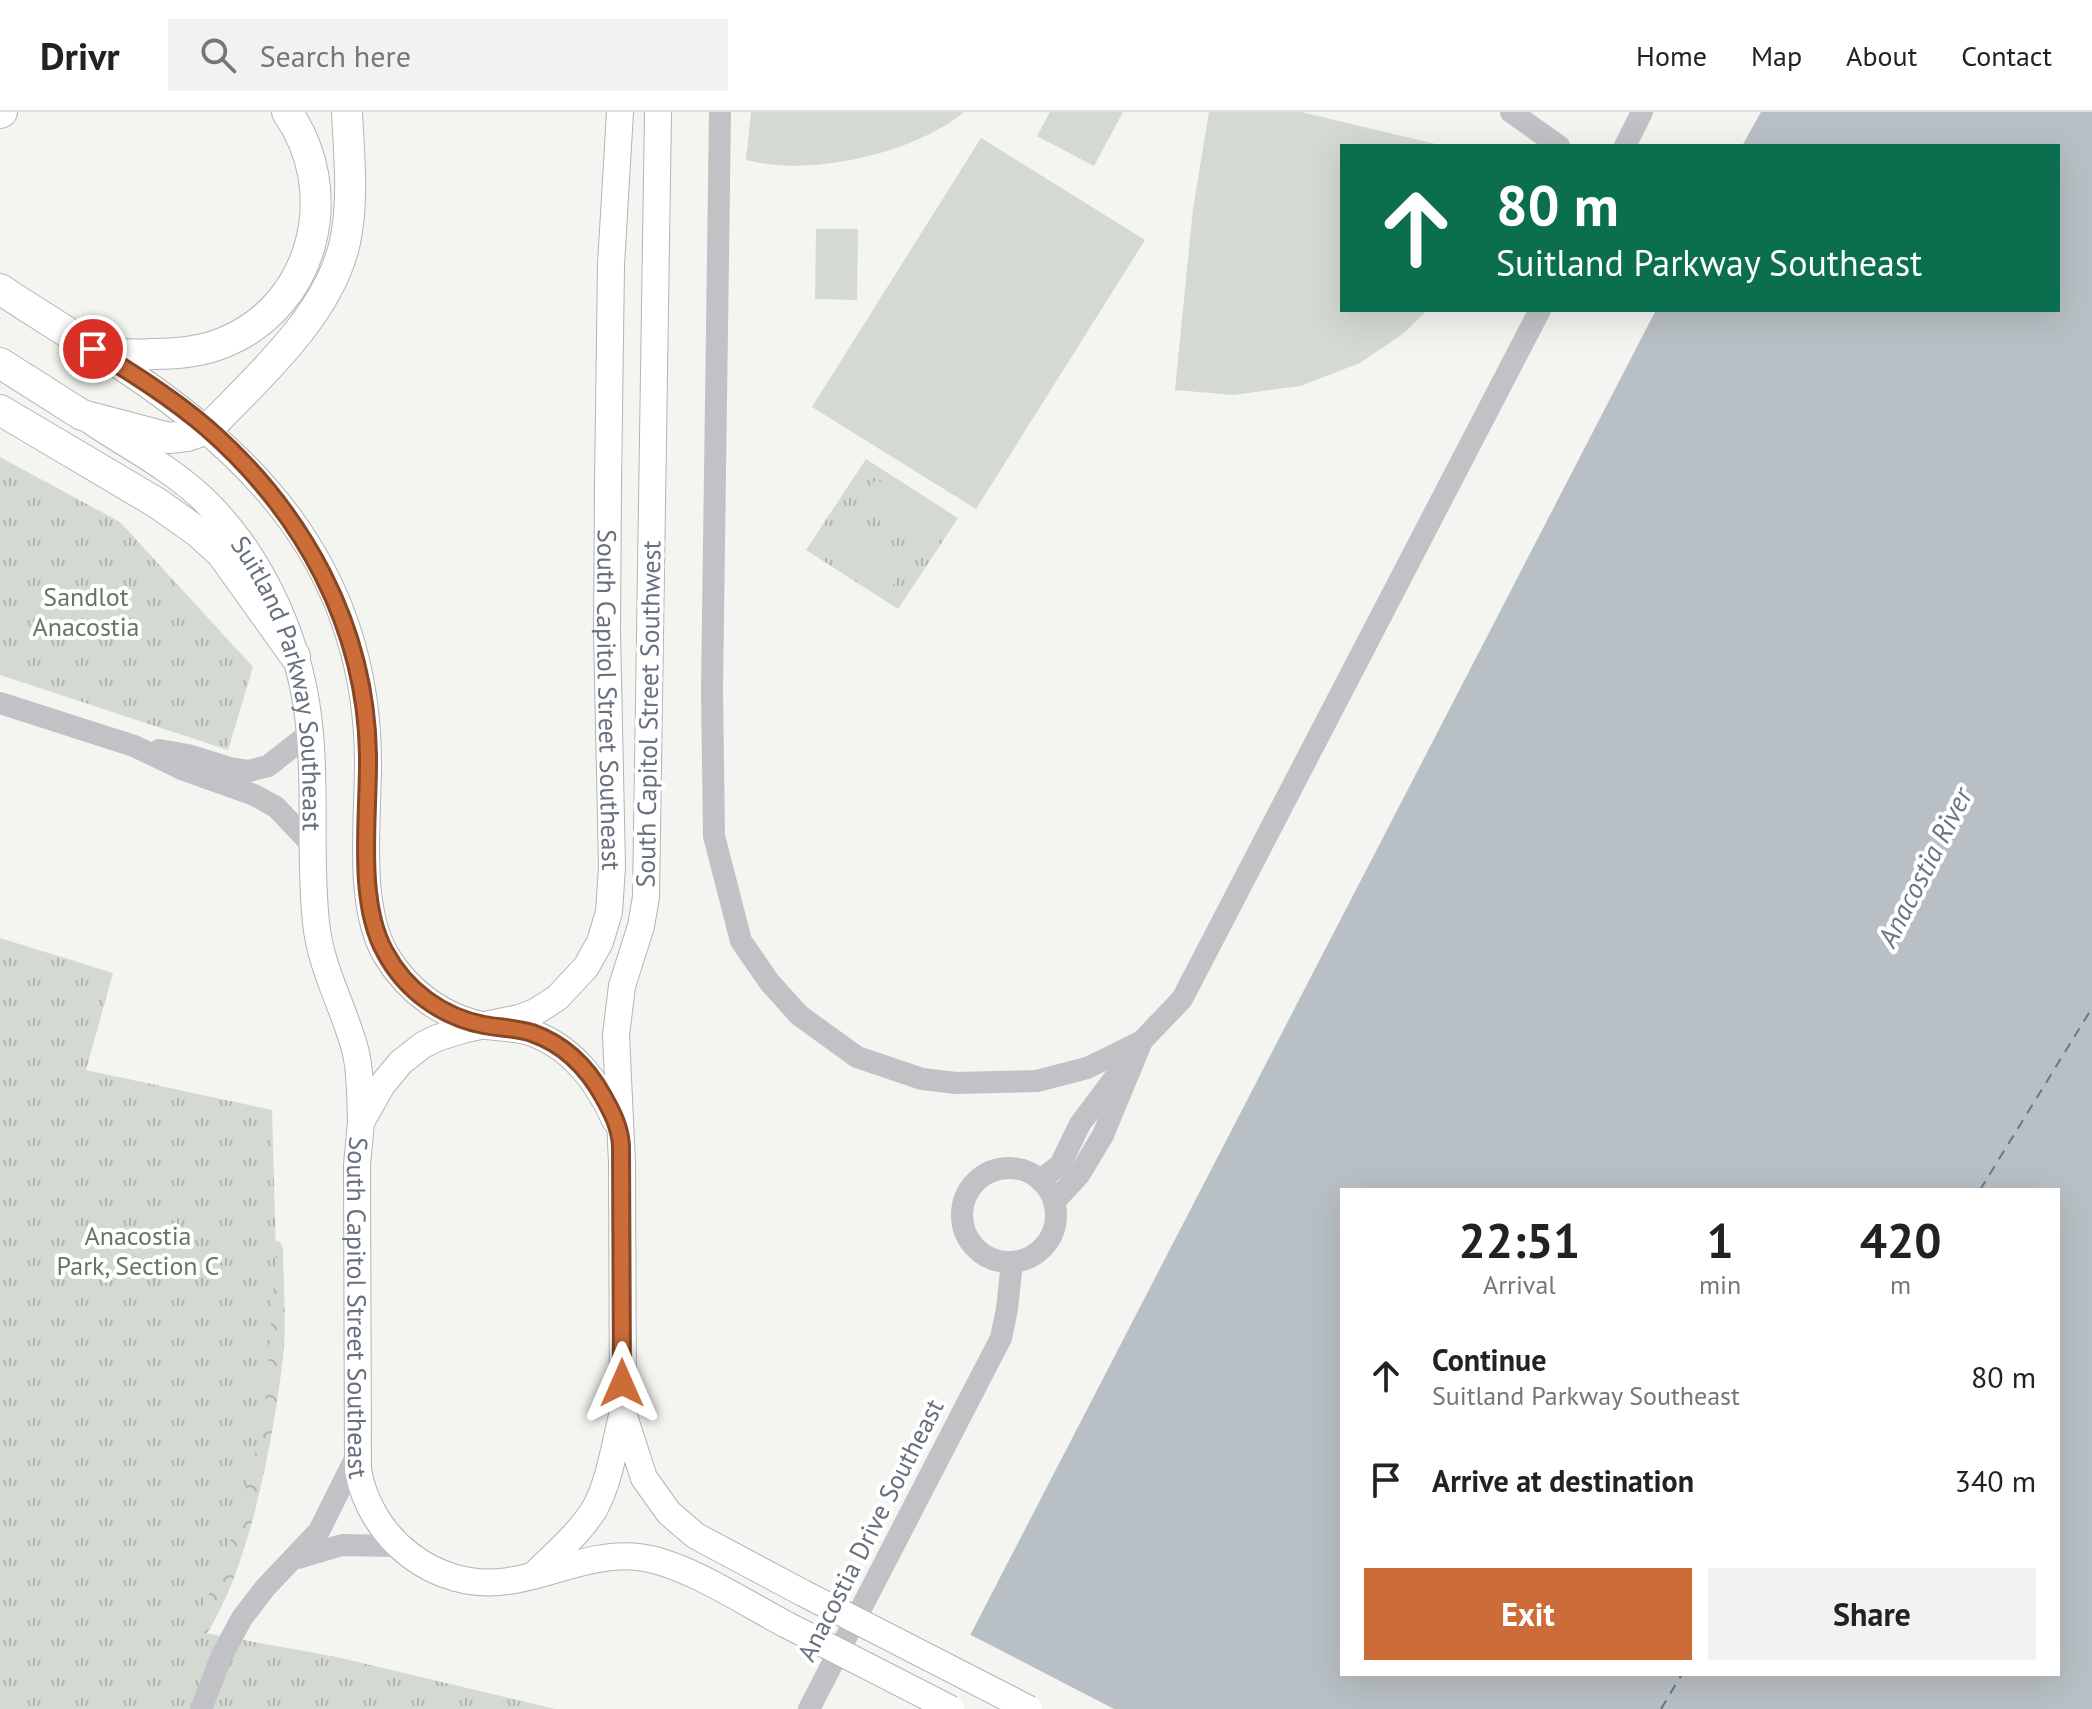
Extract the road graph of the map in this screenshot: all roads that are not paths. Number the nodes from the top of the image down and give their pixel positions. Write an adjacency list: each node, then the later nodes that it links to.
1 (287, 112): 12 (highway)
2 (347, 112): 16 (highway)
3 (620, 112): 22 (main road, South Capitol Street Southeast)
4 (658, 112): 25 (main road, South Capitol Street Southwest)
5 (720, 112): 23 (street)
6 (1511, 112): 8 (street)
7 (1642, 112): 9 (street)
8 (1556, 144)
9 (1626, 144)
10 (0, 289): 12 (highway)
11 (1539, 312): 23 (street)
12 (93, 349): 16 (main road)
13 (0, 363): 15 (highway, Suitland Parkway Southeast)
14 (0, 410): 17 (highway)
15 (82, 415): 16 (highway); 17 (main road, Suitland Parkway Southeast)
16 (208, 429): 22 (main road)
17 (295, 656): 19 (main road, Suitland Parkway Southeast)
18 (0, 703): 20 (street)
19 (310, 733): 20 (street); 21 (main road, Suitland Parkway Southeast)
20 (134, 746): 21 (street)
21 (312, 845): 24 (main road, Suitland Parkway Southeast)
22 (485, 1025): 24 (main road, South Capitol Street Southeast); 25 (main road)
23 (1142, 1041): 26 (street); 27 (street)
24 (361, 1122): 30 (main road, South Capitol Street Southeast)
25 (620, 1131): 29 (main road, South Capitol Street Southwest)
26 (1040, 1180): 27 (street); 28 (street)
27 (1054, 1202): 28 (street)
28 (1012, 1262): 35 (street, Anacostia Drive Southeast)
29 (623, 1413): 33 (main road); 37 (main road, South Capitol Street Southwest, bridge)
30 (357, 1455): 31 (main road, South Capitol Street Southeast); 32 (street)
31 (396, 1546): 32 (street); 33 (main road, South Capitol Street Southeast)
32 (293, 1560): 34 (street)
33 (535, 1574): 36 (main road, South Capitol Street Southeast, bridge)
34 (201, 1709)
35 (809, 1709)
36 (951, 1709)
37 (1029, 1709)

